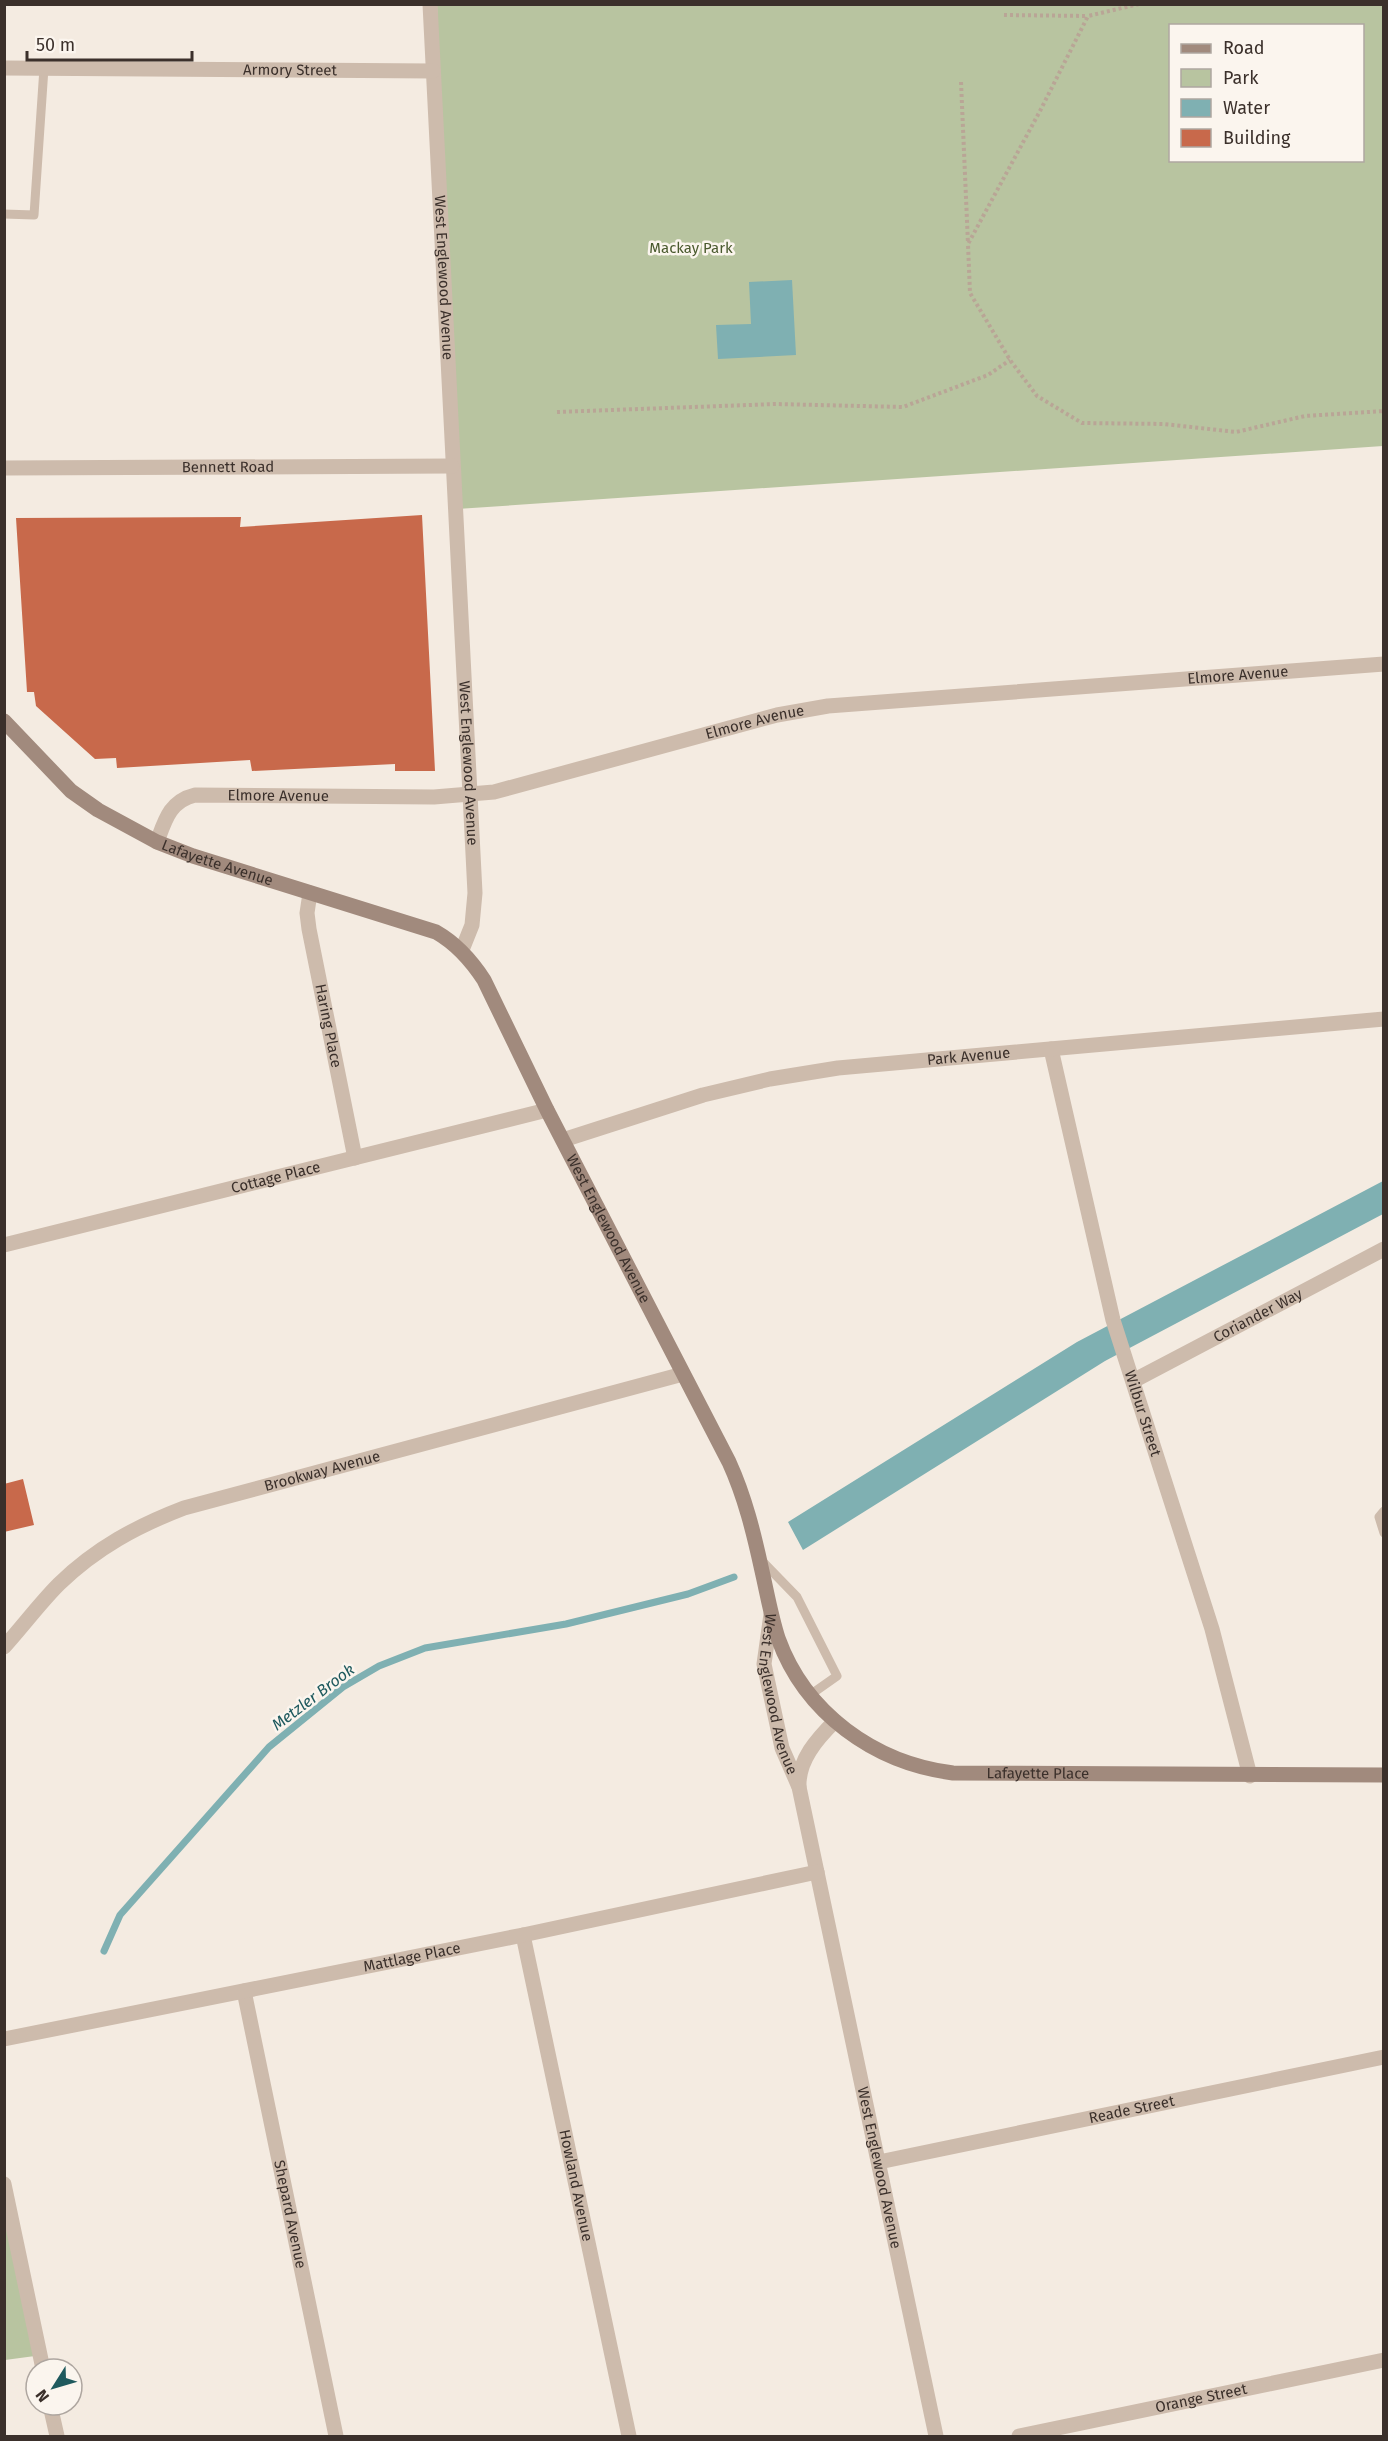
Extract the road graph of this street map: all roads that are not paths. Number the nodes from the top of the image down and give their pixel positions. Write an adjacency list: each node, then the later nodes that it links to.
1 (430, 4): 4 (street, West Englewood Avenue)
2 (4, 68): 3 (street, Armory Street)
3 (44, 68): 4 (street, Armory Street); 5 (lane)
4 (433, 70): 6 (street, West Englewood Avenue)
5 (4, 214)
6 (452, 466): 7 (street, Bennett Road); 10 (street, West Englewood Avenue)
7 (4, 468)
8 (1383, 664): 10 (street, Elmore Avenue)
9 (4, 721): 11 (street, Lafayette Avenue)
10 (469, 795): 11 (street, Elmore Avenue); 13 (street, West Englewood Avenue)
11 (157, 842): 12 (street, Lafayette Avenue)
12 (310, 892): 13 (street, Lafayette Avenue); 18 (street, Haring Place)
13 (462, 950): 16 (street, West Englewood Avenue)
14 (1383, 1019): 15 (street, Park Avenue)
15 (1051, 1049): 17 (street, Park Avenue); 22 (street, Wilbur Street)
16 (547, 1110): 17 (street, West Englewood Avenue); 18 (street, Cottage Place)
17 (563, 1140): 21 (street, West Englewood Avenue)
18 (355, 1158): 19 (street, Cottage Place)
19 (4, 1245)
20 (1383, 1249): 22 (street, Coriander Way)
21 (683, 1374): 25 (street, West Englewood Avenue); 27 (street, Brookway Avenue)
22 (1132, 1377): 31 (street, Wilbur Street)
23 (1383, 1511): 24 (lane)
24 (1383, 1533)
25 (760, 1559): 26 (street, West Englewood Avenue); 28 (lane)
26 (771, 1612): 28 (street, Lafayette Place); 32 (street, West Englewood Avenue)
27 (4, 1647)
28 (810, 1695): 29 (street, Lafayette Place)
29 (835, 1722): 31 (street, Lafayette Place); 32 (street)
30 (1383, 1775): 31 (street, Lafayette Place)
31 (1250, 1776)
32 (799, 1787): 33 (street, West Englewood Avenue)
33 (817, 1872): 34 (street, Mattlage Place); 38 (street, West Englewood Avenue)
34 (523, 1935): 35 (street, Mattlage Place); 45 (street, Howland Avenue)
35 (244, 1991): 36 (street, Mattlage Place); 44 (street, Shepard Avenue)
36 (4, 2039)
37 (1383, 2057): 38 (street, Reade Street)
38 (879, 2162): 46 (street, West Englewood Avenue)
39 (4, 2184): 40 (street)
40 (40, 2357)
41 (1383, 2360): 47 (street, Orange Street)
42 (53, 2417): 43 (street)
43 (57, 2436)
44 (336, 2436)
45 (629, 2436)
46 (936, 2436)
47 (1019, 2436)

